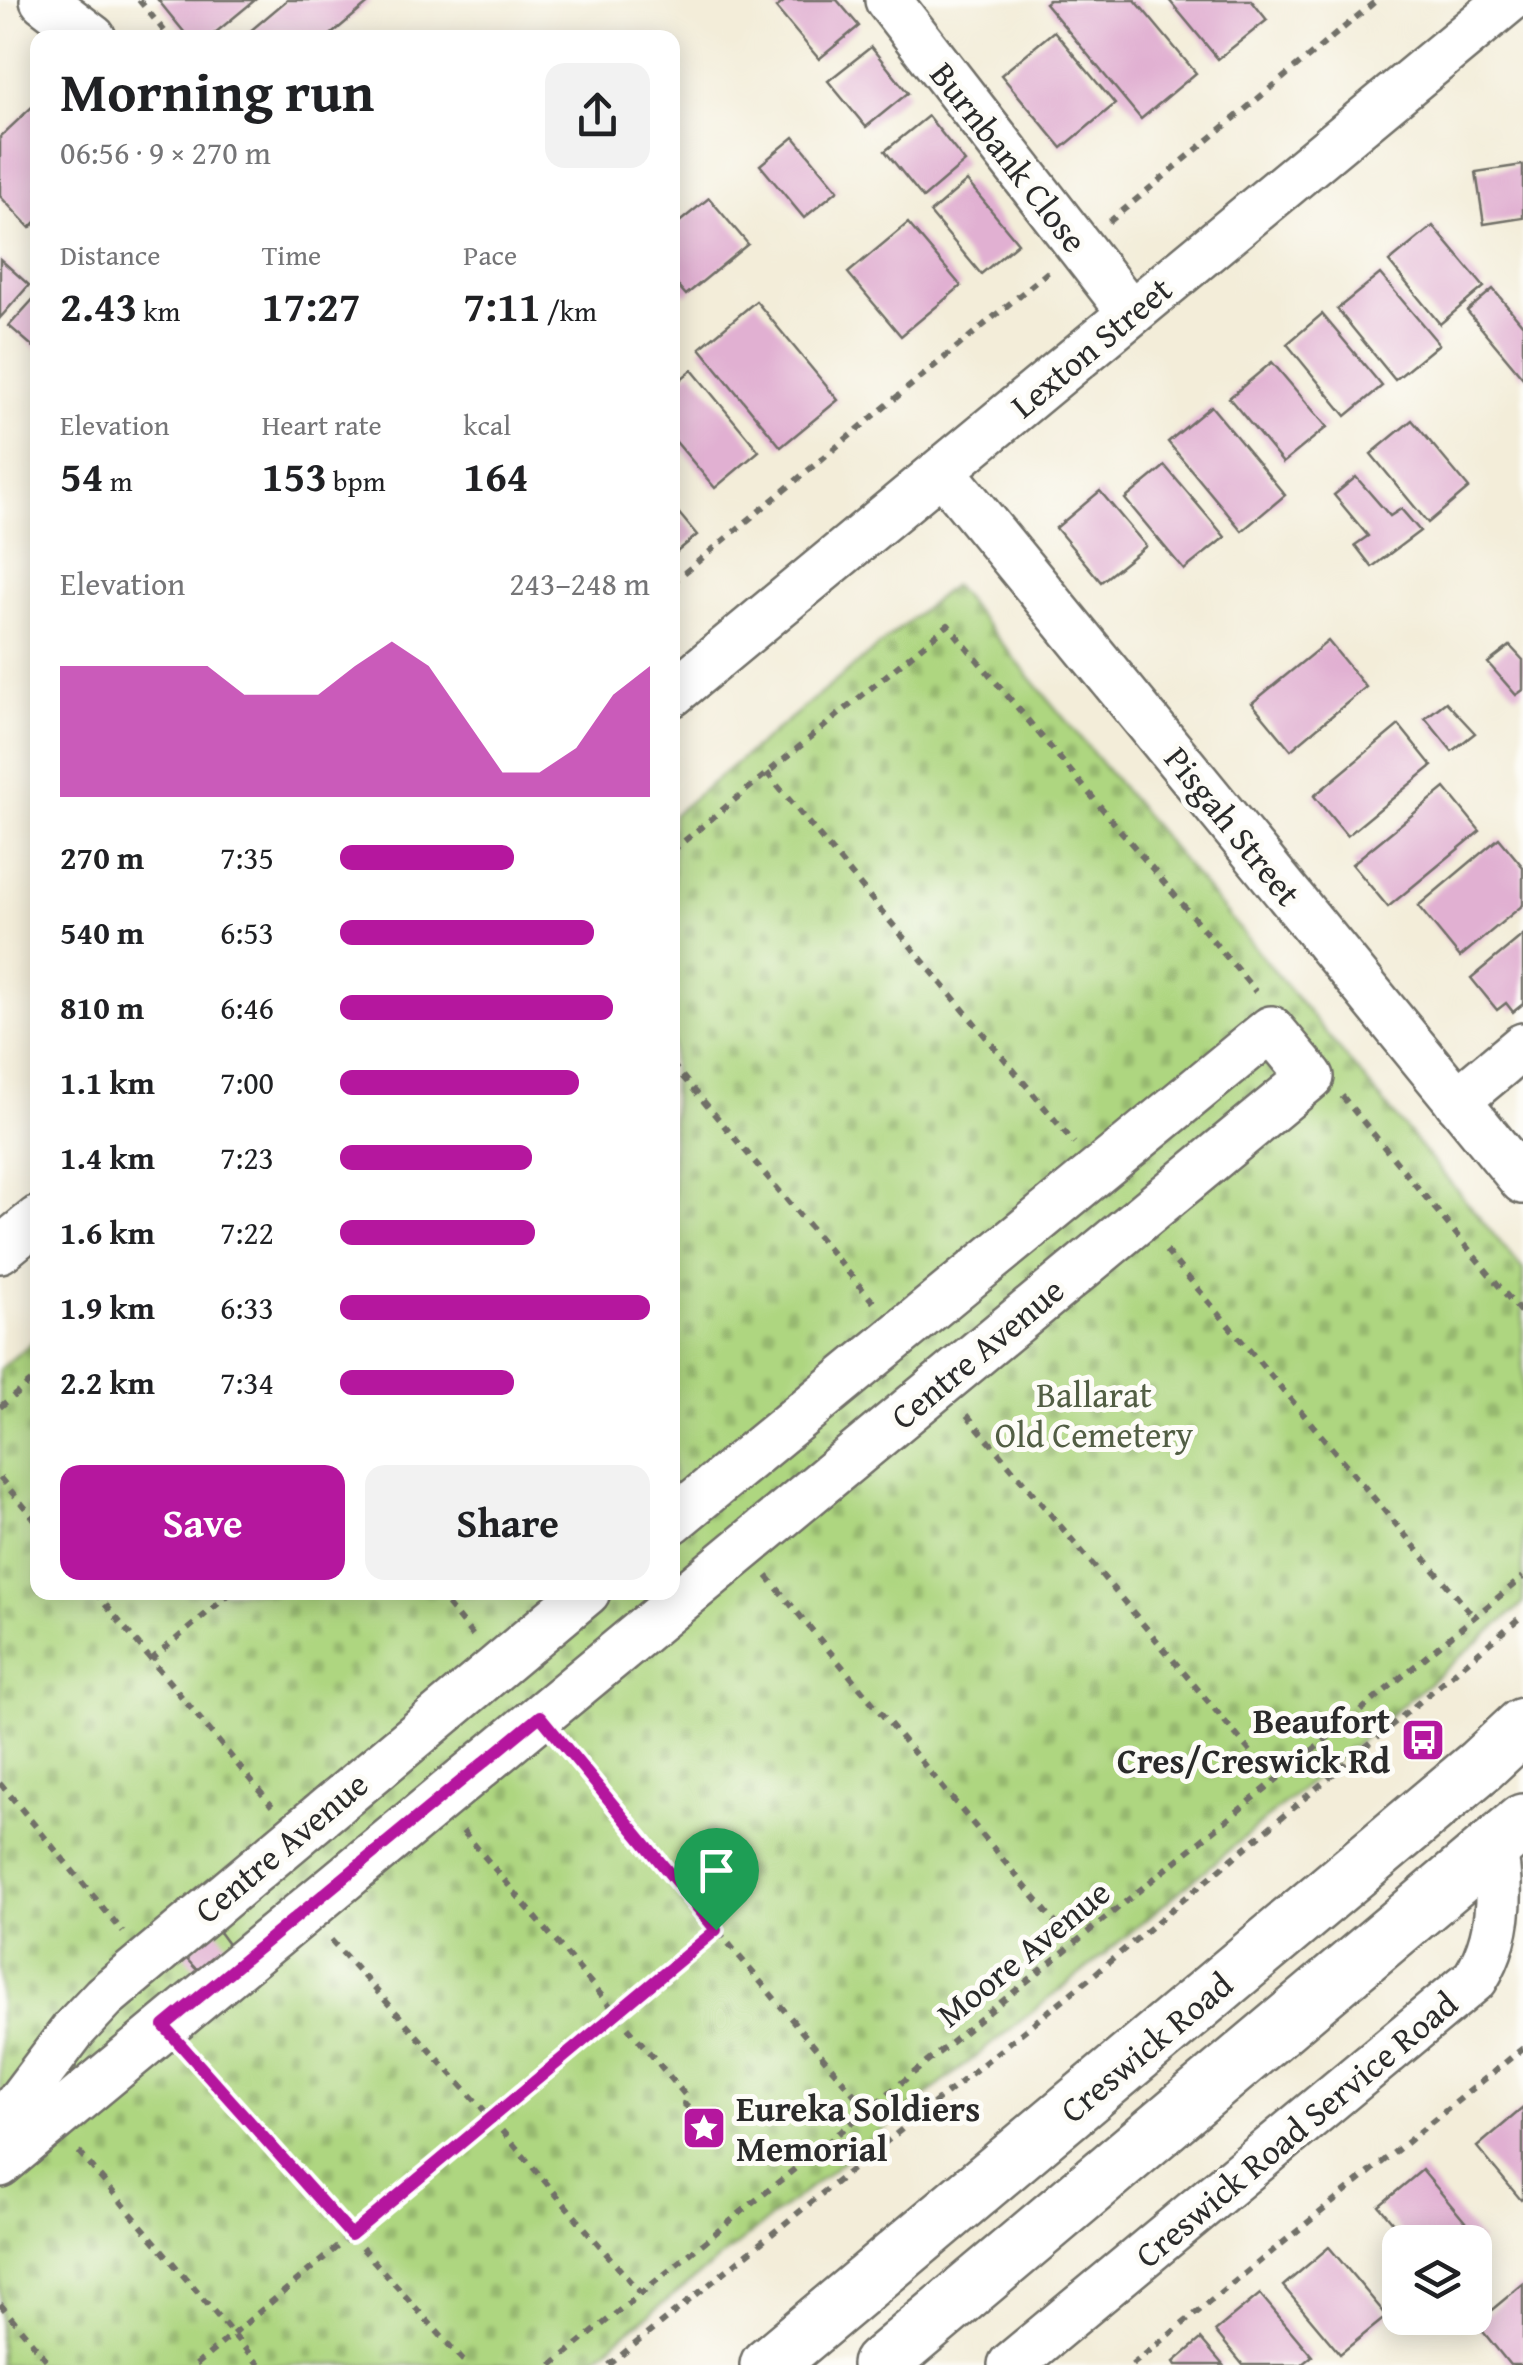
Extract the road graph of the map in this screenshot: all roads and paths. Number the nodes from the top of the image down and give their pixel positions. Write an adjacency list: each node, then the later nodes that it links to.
1 (44, 0): 7 (street)
2 (82, 0): 8 (street)
3 (139, 0): 9 (path)
4 (888, 0): 10 (street, Burnbank Close)
5 (1377, 0): 10 (path)
6 (1509, 0): 11 (street, Lexton Street)
7 (83, 30)
8 (101, 30)
9 (163, 30)
10 (1079, 246): 11 (street, Burnbank Close); 13 (path)
11 (1131, 313): 12 (street, Lexton Street)
12 (942, 472): 14 (street, Lexton Street); 21 (street, Pisgah Street)
13 (680, 576)
14 (680, 687)
15 (767, 773): 16 (path); 17 (path); 22 (path)
16 (680, 844)
17 (1271, 1029): 20 (street); 22 (street, Centre Avenue)
18 (1523, 1046): 21 (street)
19 (680, 1073): 28 (path)
20 (1310, 1077): 24 (street, Centre Avenue); 27 (path)
21 (1457, 1101): 23 (street, Pisgah Street)
22 (1097, 1170): 28 (street, Centre Avenue)
23 (1523, 1181)
24 (1138, 1219): 30 (street, Centre Avenue); 43 (path)
25 (30, 1226): 26 (street)
26 (0, 1250)
27 (1523, 1315)
28 (901, 1335): 34 (street, Centre Avenue)
29 (30, 1383): 31 (path)
30 (940, 1384): 35 (street, Centre Avenue); 48 (path)
31 (0, 1407)
32 (0, 1478): 33 (path)
33 (30, 1514)
34 (680, 1515)
35 (743, 1547): 37 (street, Centre Avenue); 54 (path)
36 (1523, 1576): 43 (path, Moore Avenue)
37 (680, 1599)
38 (102, 1600): 44 (path)
39 (222, 1600): 44 (path)
40 (577, 1600): 50 (street, Centre Avenue)
41 (679, 1600): 45 (street, Centre Avenue)
42 (1523, 1615): 74 (path)
43 (1474, 1617): 48 (path, Moore Avenue)
44 (151, 1660): 50 (path)
45 (540, 1716): 49 (street, Centre Avenue); 53 (path)
46 (1523, 1726): 75 (highway, Creswick Road)
47 (0, 1782): 55 (path)
48 (1274, 1782): 54 (path, Moore Avenue)
49 (436, 1800): 52 (street, Centre Avenue); 56 (path)
50 (296, 1834): 55 (street, Centre Avenue)
51 (1508, 1835): 76 (highway, Creswick Road); 77 (street, Creswick Road Service Road)
52 (304, 1909): 57 (street, Centre Avenue); 60 (path)
53 (716, 1930): 56 (path); 59 (path)
54 (1074, 1944): 59 (path, Moore Avenue)
55 (146, 1960): 63 (street, Centre Avenue)
56 (616, 2013): 60 (path); 62 (path)
57 (164, 2026): 61 (street, Centre Avenue); 65 (path)
58 (1523, 2048): 78 (path)
59 (868, 2111): 66 (path, Moore Avenue)
60 (491, 2118): 65 (path); 66 (path)
61 (51, 2119): 64 (street, Centre Avenue); 68 (path)
62 (708, 2124)
63 (0, 2127)
64 (0, 2164)
65 (351, 2235): 68 (path); 72 (path)
66 (640, 2293): 73 (path, Moore Avenue)
67 (0, 2304): 69 (path)
68 (233, 2334): 70 (path); 71 (path)
69 (51, 2365)
70 (196, 2365)
71 (259, 2365)
72 (467, 2365)
73 (552, 2365)
74 (608, 2365)
75 (768, 2365)
76 (880, 2365)
77 (1011, 2365)
78 (1132, 2365)

